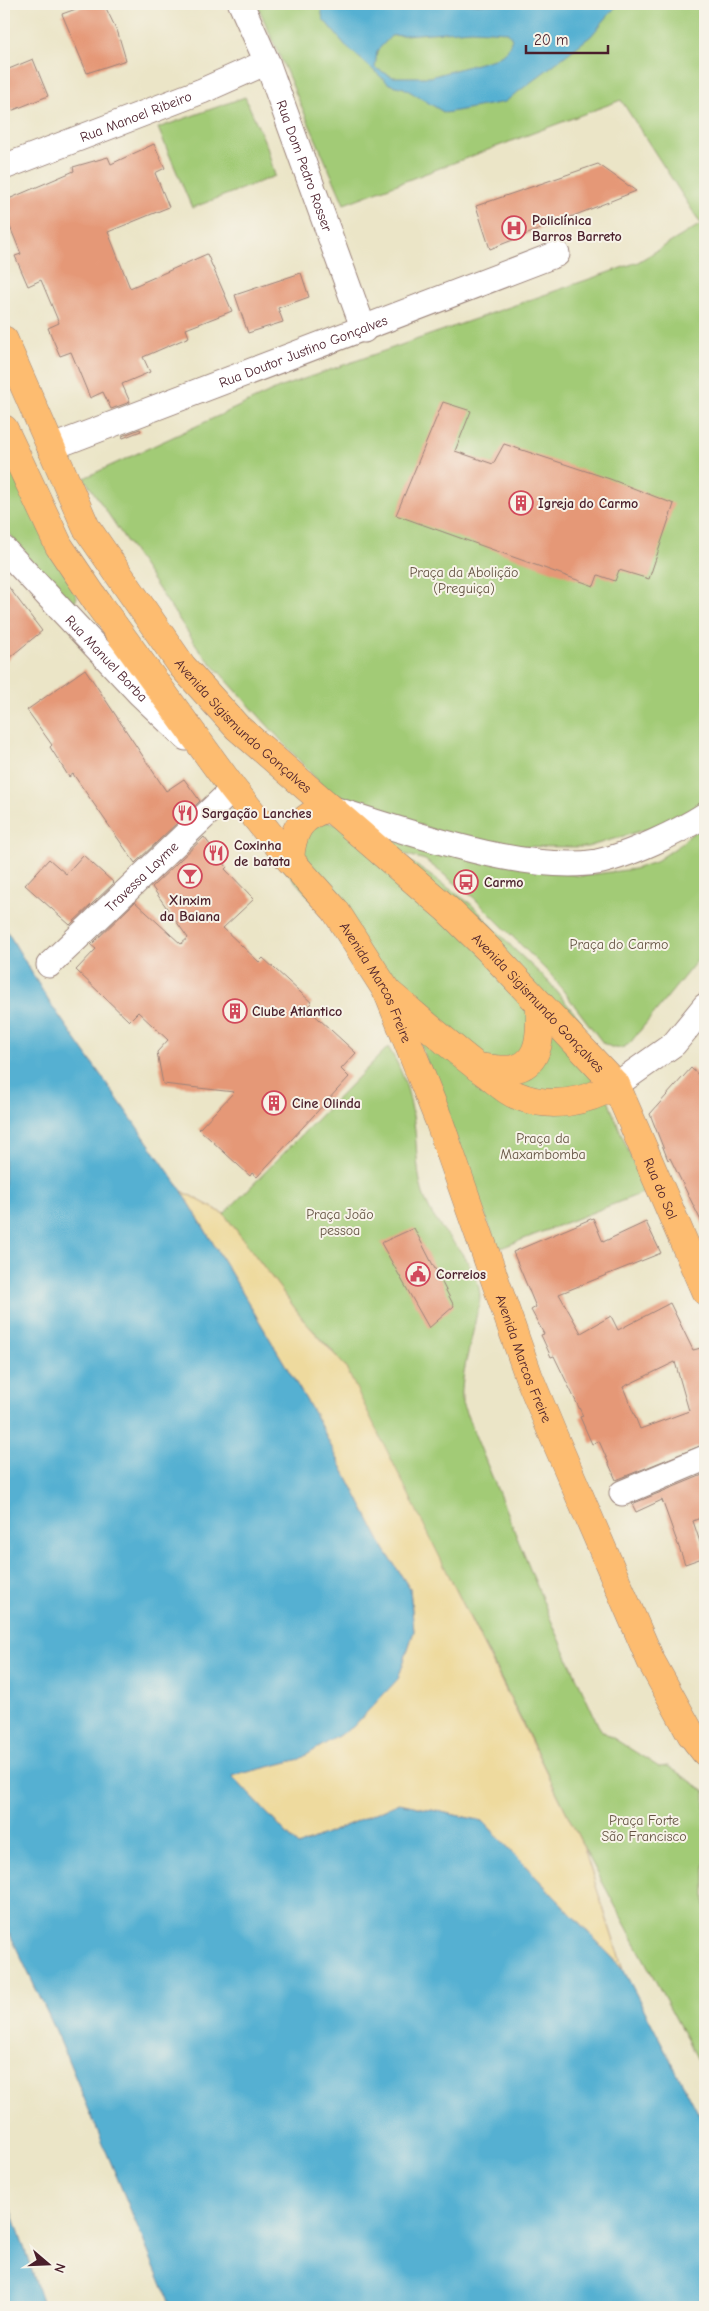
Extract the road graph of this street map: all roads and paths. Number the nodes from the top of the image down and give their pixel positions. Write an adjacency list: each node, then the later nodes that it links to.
1 (241, 4): 2 (street, Rua Dom Pedro Rosser)
2 (267, 62): 3 (street, Rua Manoel Ribeiro); 5 (street, Rua Dom Pedro Rosser)
3 (4, 167)
4 (557, 254): 5 (street, Rua Doutor Justino Gonçalves)
5 (364, 330): 8 (street, Rua Doutor Justino Gonçalves)
6 (4, 340): 8 (main road, Avenida Sigismundo Gonçalves)
7 (4, 429): 10 (main road)
8 (50, 448): 12 (main road, Avenida Sigismundo Gonçalves)
9 (4, 549): 10 (street, Rua Manuel Borba)
10 (214, 764): 11 (main road)
11 (233, 789): 14 (main road); 15 (street, Travessa Layme)
12 (328, 808): 13 (street); 14 (main road); 17 (main road, Avenida Sigismundo Gonçalves)
13 (705, 815)
14 (290, 860): 16 (main road, Avenida Marcos Freire)
15 (49, 965)
16 (388, 993): 19 (main road); 24 (main road, Avenida Marcos Freire)
17 (540, 1006): 19 (main road); 20 (main road, Avenida Sigismundo Gonçalves)
18 (705, 1006): 20 (street)
19 (477, 1067): 20 (main road)
20 (616, 1085): 21 (main road, Rua do Sol)
21 (705, 1291)
22 (705, 1458): 23 (street)
23 (622, 1493)
24 (705, 1752)

